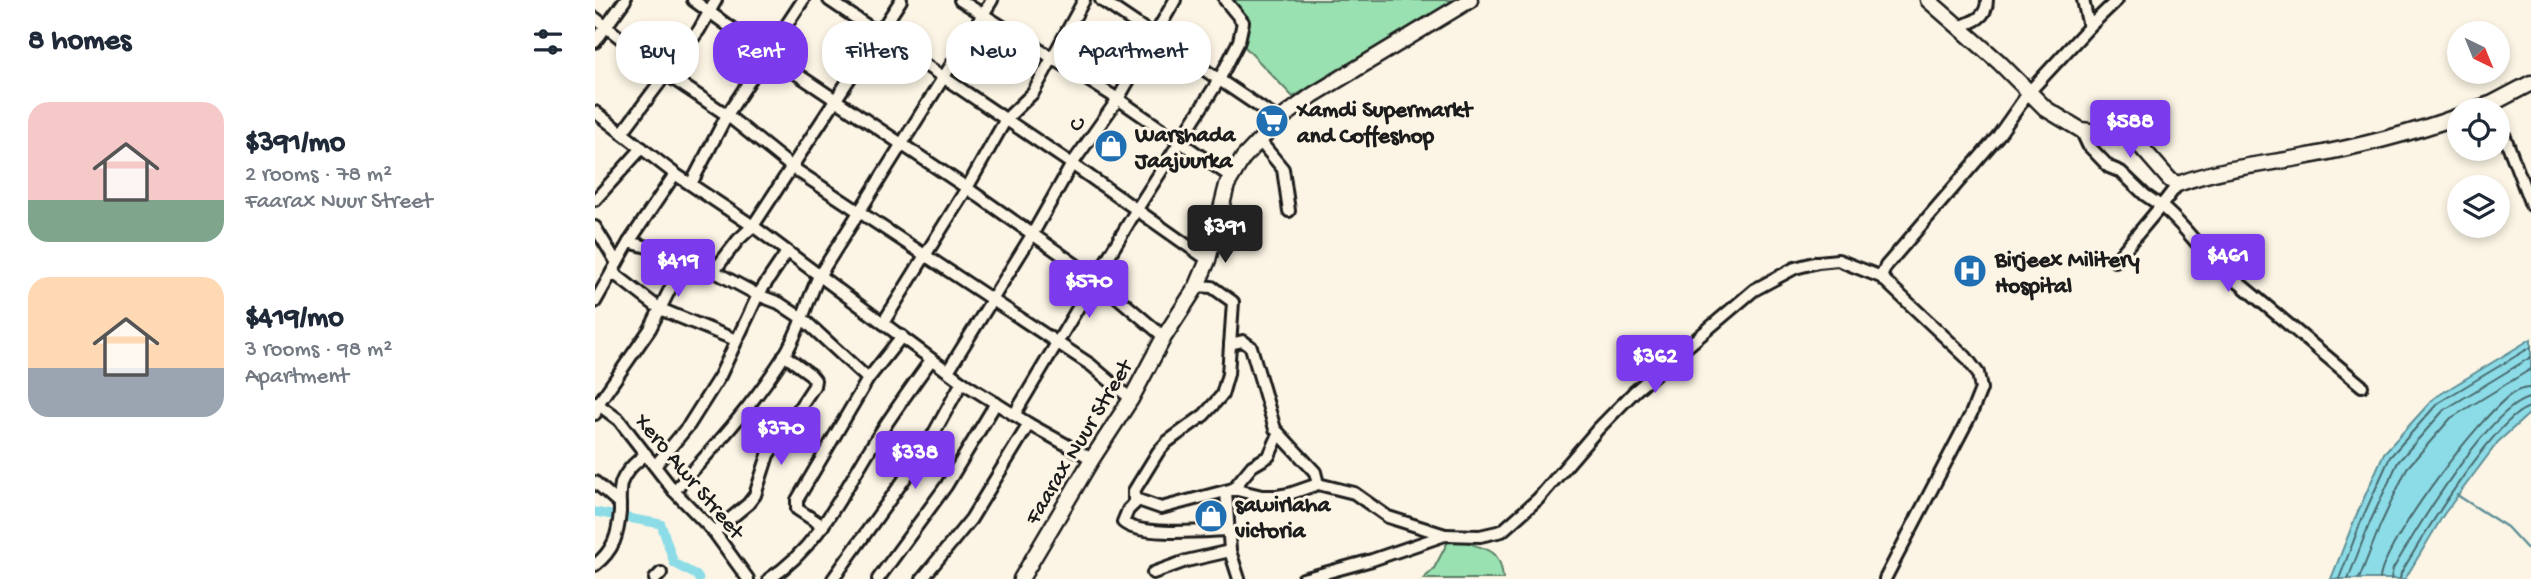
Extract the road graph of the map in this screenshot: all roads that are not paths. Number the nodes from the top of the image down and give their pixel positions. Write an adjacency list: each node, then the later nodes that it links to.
1 (625, 0): 27 (street)
2 (693, 0): 18 (street)
3 (716, 0): 18 (street)
4 (803, 0): 22 (street)
5 (829, 0): 23 (street)
6 (901, 0): 24 (street)
7 (960, 0): 19 (street)
8 (992, 0): 19 (street)
9 (1084, 0): 33 (street)
10 (1101, 0): 25 (street)
11 (1175, 0): 26 (street, C)
12 (1225, 0): 38 (street)
13 (1470, 0): 52 (main road, Faarax Nuur Street)
14 (1928, 0): 28 (main road)
15 (1987, 0): 28 (street)
16 (2083, 0): 29 (street)
17 (2117, 0): 29 (street)
18 (710, 13): 21 (street); 30 (street)
19 (983, 16): 33 (street); 36 (street)
20 (595, 18): 27 (street)
21 (721, 21)
22 (789, 21)
23 (861, 21)
24 (888, 21)
25 (1132, 21)
26 (1162, 21)
27 (605, 26): 31 (street); 32 (street)
28 (1958, 27): 45 (main road)
29 (2089, 27): 45 (street)
30 (699, 28)
31 (616, 35)
32 (595, 42)
33 (1052, 57): 47 (street); 51 (street)
34 (932, 71): 36 (street)
35 (1211, 75): 38 (street)
36 (942, 78): 51 (street); 58 (street)
37 (808, 80): 46 (street)
38 (1219, 80): 52 (street); 57 (street)
39 (2531, 83): 48 (main road)
40 (659, 84): 55 (street)
41 (681, 84): 50 (street)
42 (747, 84): 50 (street)
43 (847, 84): 46 (street)
44 (1126, 84): 47 (street, C)
45 (2029, 93): 54 (main road); 86 (street)
46 (837, 99): 58 (street); 62 (street)
47 (1118, 99): 57 (street); 61 (street, C)
48 (2510, 99)
49 (596, 115): 55 (street)
50 (727, 115): 62 (street); 65 (street)
51 (1006, 119): 61 (street); 67 (street)
52 (1279, 120): 56 (main road, Faarax Nuur Street)
53 (2447, 120): 66 (main road)
54 (2081, 130): 66 (main road); 70 (street)
55 (622, 133): 59 (street)
56 (1259, 140): 64 (main road, Faarax Nuur Street); 73 (street)
57 (1179, 142): 64 (street); 71 (street)
58 (902, 145): 67 (street); 72 (street)
59 (642, 148): 63 (street); 68 (street)
60 (2510, 150): 69 (street)
61 (1072, 164): 71 (street); 76 (street, C)
62 (793, 168): 72 (street); 74 (street)
63 (674, 174): 65 (street); 77 (street)
64 (1231, 177): 81 (main road, Faarax Nuur Street)
65 (691, 184): 74 (street)
66 (2178, 184): 70 (street)
67 (967, 188): 76 (street); 79 (street)
68 (595, 200)
69 (2531, 205)
70 (2161, 206): 82 (street); 105 (street)
71 (1137, 208): 81 (street); 87 (street)
72 (859, 211): 79 (street); 85 (street)
73 (1289, 211)
74 (753, 226): 78 (street); 84 (street)
75 (595, 227): 83 (street)
76 (1032, 235): 87 (street); 90 (street, C)
77 (629, 242): 80 (street); 83 (street)
78 (787, 252): 85 (street); 89 (street)
79 (924, 254): 90 (street); 94 (street)
80 (685, 257): 84 (street); 92 (street)
81 (1208, 260): 88 (main road, Faarax Nuur Street)
82 (2115, 261)
83 (614, 268): 91 (street); 92 (street)
84 (714, 271): 89 (street)
85 (819, 276): 93 (street); 94 (street)
86 (1881, 277): 124 (street); 136 (street)
87 (1096, 279): 96 (street); 98 (street)
88 (1197, 286): 96 (main road, Faarax Nuur Street); 99 (street)
89 (758, 295): 93 (street); 97 (street)
90 (991, 299): 98 (street); 102 (street, C)
91 (595, 302)
92 (660, 309): 97 (street); 108 (street)
93 (803, 319): 100 (street); 103 (street)
94 (883, 323): 95 (street)
95 (902, 336): 101 (street); 103 (street)
96 (1164, 337): 106 (main road, Faarax Nuur Street)
97 (736, 340): 114 (street)
98 (1056, 342): 106 (street); 109 (street)
99 (1230, 344): 111 (street); 119 (street)
100 (784, 355): 118 (street); 123 (street)
101 (931, 360): 102 (street); 121 (street)
102 (948, 371): 104 (street)
103 (868, 379): 121 (street)
104 (962, 382): 107 (street); 130 (street)
105 (2363, 386)
106 (1131, 399): 113 (main road, Faarax Nuur Street)
107 (996, 403): 109 (street); 131 (street)
108 (596, 407): 112 (street, Xero Awr Street)
109 (1014, 415): 110 (street)
110 (1029, 424): 113 (street); 132 (street)
111 (1279, 434): 116 (street); 117 (street)
112 (646, 454): 114 (street, Xero Awr Street); 120 (street)
113 (1091, 459): 133 (main road, Faarax Nuur Street)
114 (655, 466): 118 (street, Xero Awr Street)
115 (595, 482): 120 (street)
116 (1318, 484): 117 (street); 124 (street)
117 (1230, 490): 119 (street); 122 (street)
118 (674, 491): 123 (street, Xero Awr Street)
119 (1133, 504): 122 (street)
120 (620, 507): 126 (street)
121 (823, 526): 129 (street)
122 (1227, 530): 125 (street)
123 (714, 531): 128 (street, Xero Awr Street)
124 (1445, 535): 135 (street)
125 (1230, 551): 127 (street); 134 (street)
126 (595, 565)
127 (1153, 573)
128 (747, 579)
129 (769, 579)
130 (833, 579)
131 (878, 579)
132 (922, 579)
133 (1021, 579)
134 (1239, 579)
135 (1303, 579)
136 (1885, 579)

